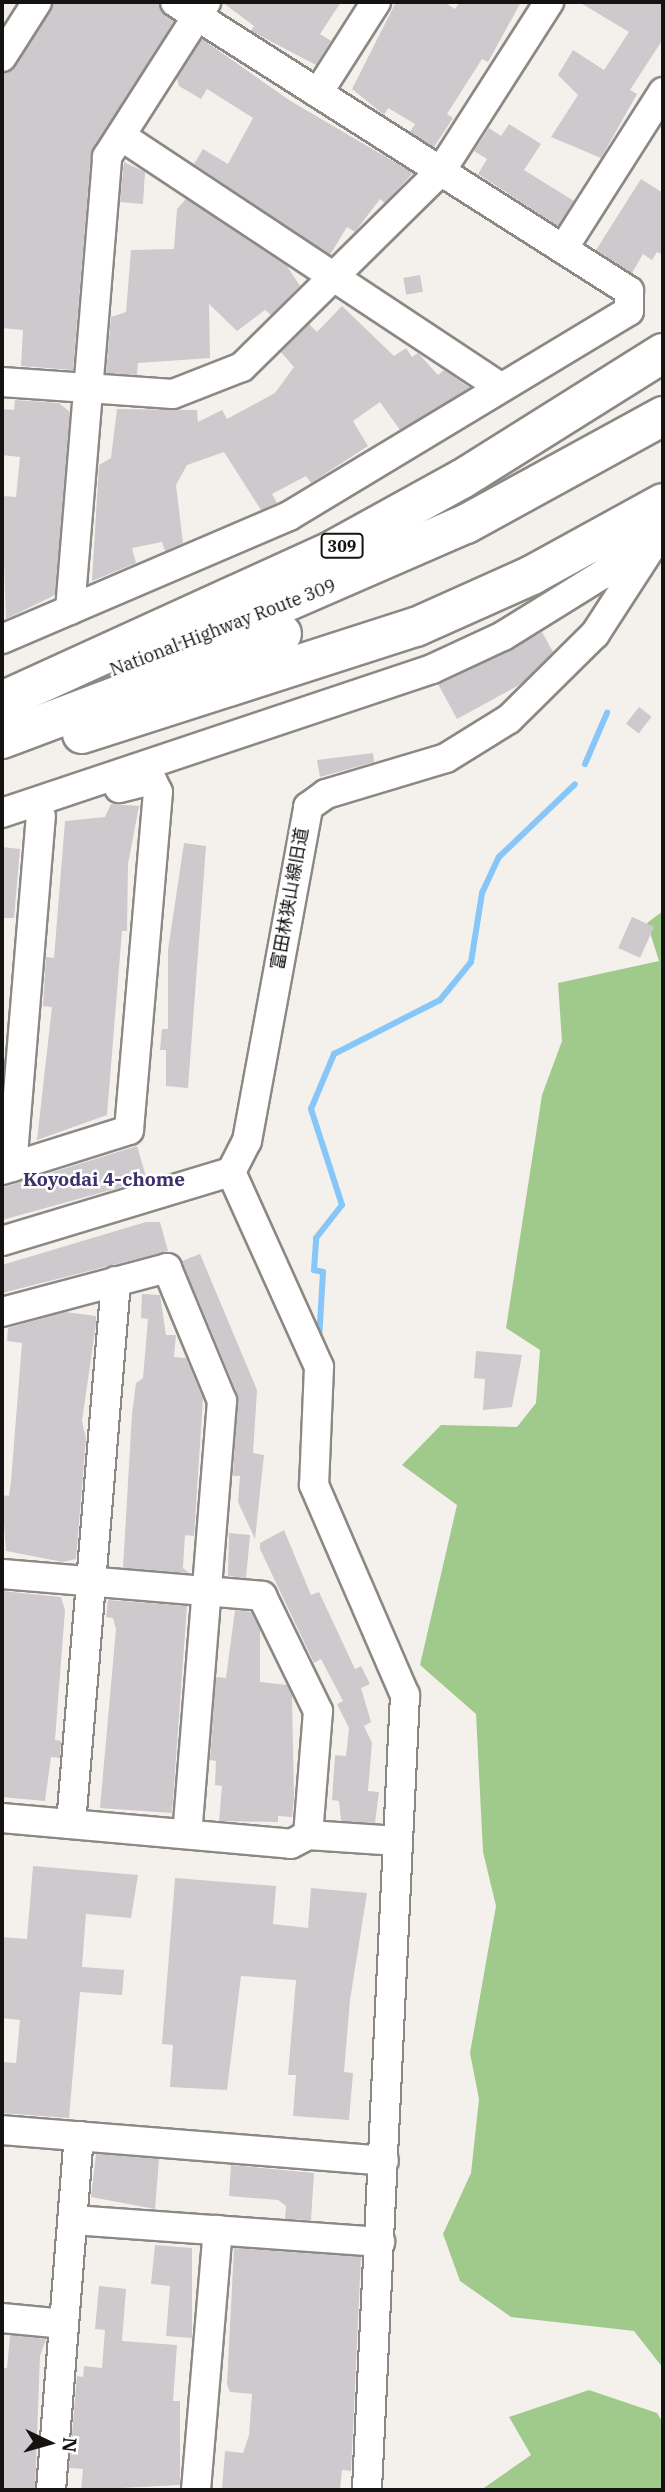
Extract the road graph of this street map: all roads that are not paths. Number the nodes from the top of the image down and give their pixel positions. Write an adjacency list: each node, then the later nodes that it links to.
1 (37, 2): 5 (street)
2 (376, 2): 7 (street)
3 (549, 2): 9 (street)
4 (193, 7): 7 (street); 8 (street)
5 (2, 57)
6 (663, 92): 10 (street)
7 (318, 93): 9 (street)
8 (121, 136): 11 (street); 15 (street)
9 (441, 171): 10 (street); 11 (street)
10 (563, 249): 14 (street)
11 (338, 275): 14 (street); 15 (street)
12 (663, 353): 21 (highway, 309)
13 (2, 382): 15 (street)
14 (498, 386): 19 (street)
15 (88, 389): 19 (street)
16 (654, 437): 22 (highway, National Highway Route 309 / 309); 23 (highway, National Highway Route 309 / 309)
17 (663, 503): 24 (highway)
18 (663, 526): 25 (street); 29 (street, 富田林狭山線旧道)
19 (70, 610): 20 (street)
20 (2, 639)
21 (2, 701)
22 (2, 712)
23 (2, 739)
24 (2, 760)
25 (2, 813)
26 (41, 816): 27 (street); 28 (street); 28 (street)
27 (2, 830)
28 (7, 1168)
29 (231, 1171): 30 (street); 40 (street)
30 (2, 1241)
31 (116, 1281): 32 (street); 34 (street); 35 (street)
32 (2, 1312)
33 (2, 1574): 34 (street)
34 (91, 1581): 35 (street); 37 (street)
35 (206, 1591): 38 (street); 39 (street)
36 (2, 1818): 37 (street)
37 (71, 1824): 38 (street)
38 (187, 1833): 39 (street)
39 (308, 1835): 40 (street)
40 (398, 1841): 43 (street)
41 (2, 2130): 42 (street)
42 (79, 2136): 43 (street); 44 (street)
43 (384, 2161): 46 (street)
44 (73, 2220): 45 (street); 48 (street)
45 (218, 2230): 46 (street); 50 (street)
46 (380, 2242): 51 (street)
47 (2, 2318): 48 (street)
48 (64, 2323): 49 (street)
49 (51, 2490)
50 (196, 2490)
51 (367, 2490)

